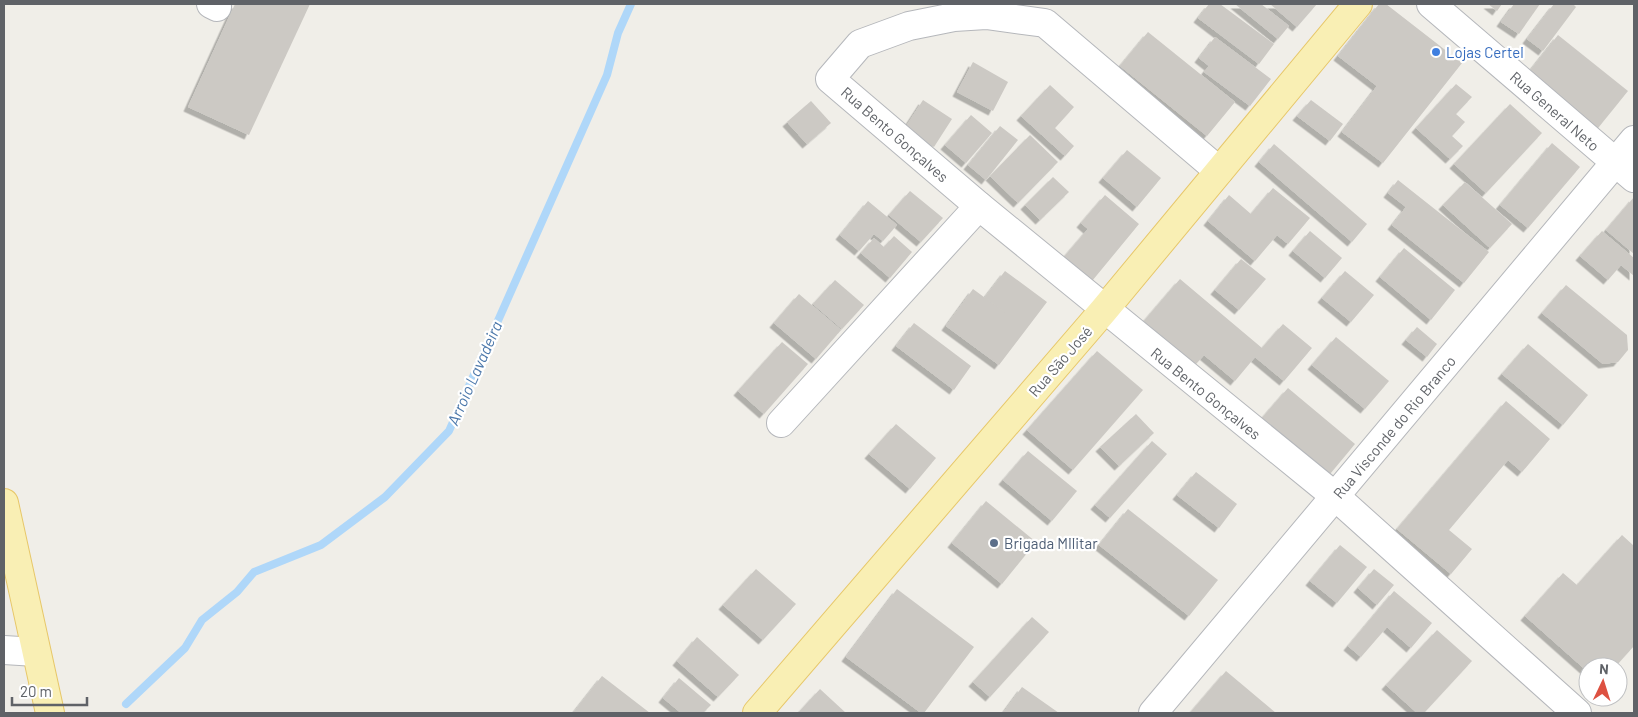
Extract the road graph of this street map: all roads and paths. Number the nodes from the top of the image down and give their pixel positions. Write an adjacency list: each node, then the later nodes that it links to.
1 (1358, 4): 5 (main road, Rua São José)
2 (1431, 4): 4 (street, Rua General Neto)
3 (1634, 140): 4 (street, Rua Visconde do Rio Branco)
4 (1625, 170): 9 (street, Rua Visconde do Rio Branco)
5 (1219, 171): 6 (street, Rua Bento Gonçalves); 7 (main road, Rua São José)
6 (978, 206): 7 (street, Rua Bento Gonçalves); 8 (street)
7 (1104, 310): 9 (street, Rua Bento Gonçalves); 14 (main road, Rua São José)
8 (782, 423)
9 (1336, 497): 15 (street, Rua Visconde do Rio Branco); 16 (street, Rua Bento Gonçalves)
10 (4, 503): 12 (main road)
11 (4, 650): 12 (street)
12 (36, 652): 13 (main road)
13 (50, 713)
14 (757, 713)
15 (1153, 713)
16 (1577, 713)

